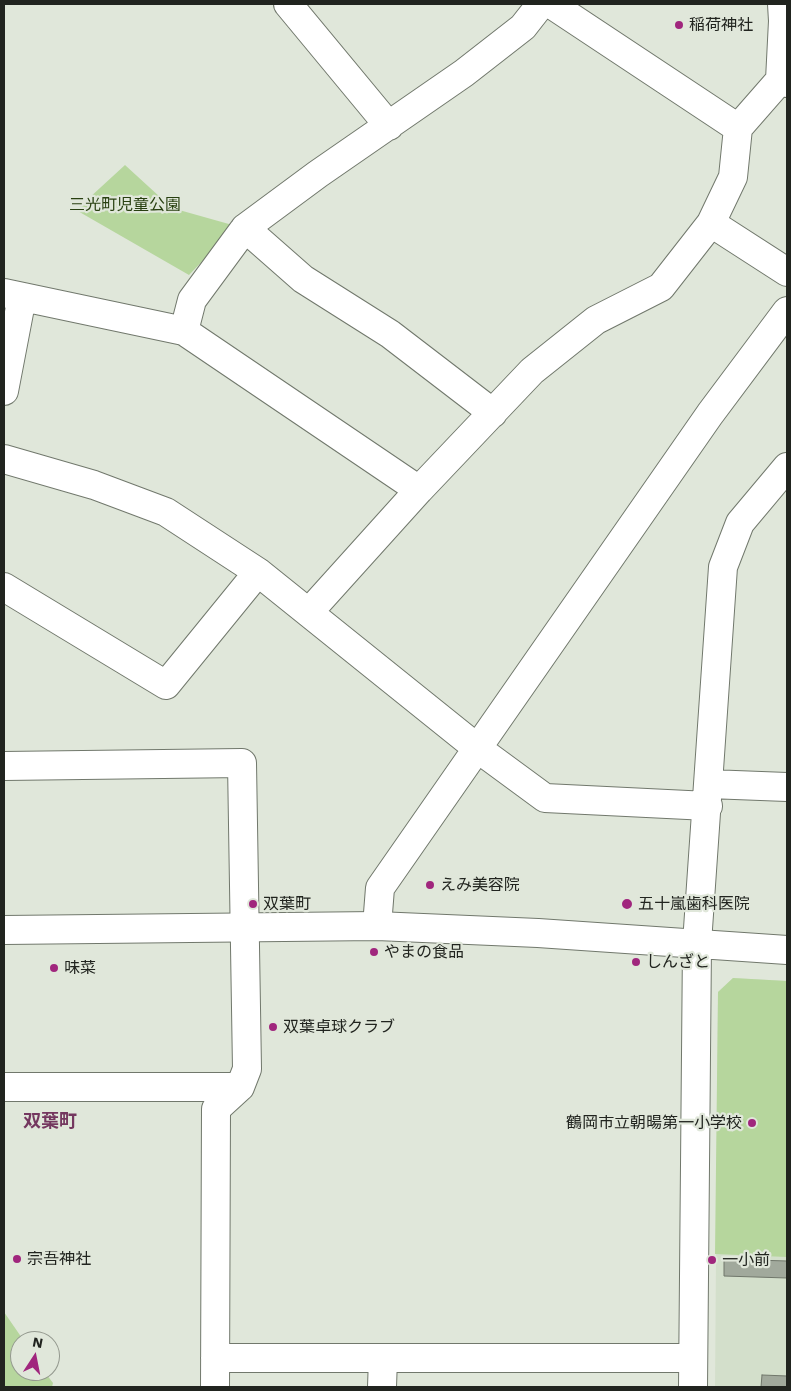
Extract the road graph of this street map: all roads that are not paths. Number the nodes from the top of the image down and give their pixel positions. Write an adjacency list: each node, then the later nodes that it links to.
1 (288, 4): 6 (street)
2 (541, 4): 6 (street)
3 (551, 4): 7 (street)
4 (782, 4): 5 (street)
5 (783, 82): 7 (street)
6 (389, 126): 9 (street)
7 (738, 128): 8 (street)
8 (711, 223): 10 (street); 15 (street)
9 (245, 228): 13 (street); 15 (street)
10 (787, 272)
11 (13, 295): 13 (street); 14 (street)
12 (787, 311): 22 (street)
13 (184, 331): 18 (street)
14 (4, 389)
15 (493, 413): 18 (street)
16 (4, 460): 19 (street)
17 (787, 467): 25 (street)
18 (419, 490): 21 (street)
19 (258, 572): 20 (street); 21 (street)
20 (4, 587)
21 (309, 612): 22 (street)
22 (477, 748): 25 (street); 26 (street)
23 (4, 766): 27 (street)
24 (787, 788): 25 (street)
25 (709, 795): 29 (street)
26 (376, 926): 27 (street); 29 (street)
27 (246, 928): 28 (street); 32 (street)
28 (4, 930)
29 (697, 943): 30 (street); 35 (street)
30 (787, 950)
31 (4, 1087): 32 (street)
32 (240, 1087): 33 (street)
33 (215, 1358): 34 (street); 36 (street)
34 (383, 1358): 35 (street); 37 (street)
35 (693, 1358): 38 (street)
36 (215, 1387)
37 (382, 1387)
38 (693, 1387)

